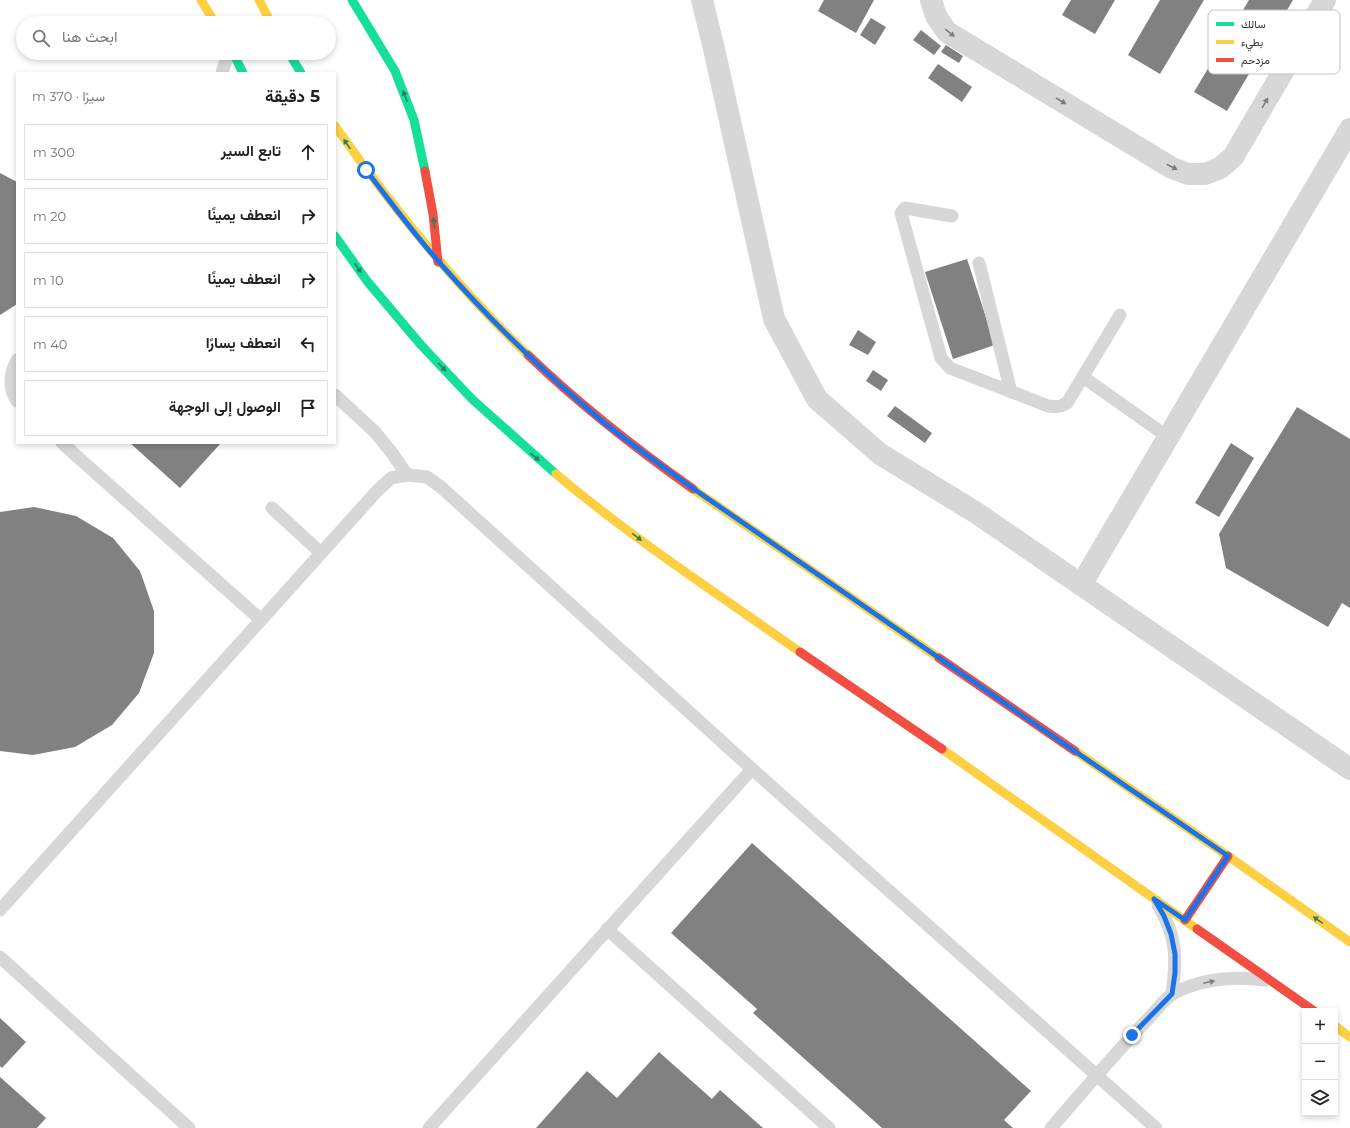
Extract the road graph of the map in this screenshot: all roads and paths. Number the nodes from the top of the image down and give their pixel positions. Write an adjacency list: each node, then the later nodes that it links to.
1 (201, 0): 9 (street)
2 (259, 0): 10 (street)
3 (344, 0): 11 (street)
4 (352, 0): 11 (street)
5 (702, 0): 36 (street)
6 (931, 0): 18 (street, one-way to 18)
7 (1325, 0): 8 (street, one-way to 7)
8 (1319, 10)
9 (211, 16)
10 (267, 16)
11 (369, 27): 23 (street, one-way to 11)
12 (226, 60): 15 (lane)
13 (236, 60): 16 (street)
14 (293, 60): 17 (street)
15 (222, 72)
16 (242, 72)
17 (300, 72)
18 (1282, 74)
19 (336, 127): 23 (street, one-way to 19)
20 (1350, 129): 31 (street)
21 (952, 216): 28 (lane)
22 (336, 237): 41 (street, one-way to 41)
23 (438, 262): 40 (street)
24 (979, 263): 28 (lane)
25 (1120, 315): 27 (lane)
26 (16, 362): 30 (lane)
27 (1083, 377): 28 (lane); 31 (lane)
28 (1011, 392)
29 (336, 396): 33 (lane)
30 (16, 399)
31 (1168, 437): 36 (street)
32 (63, 444): 37 (lane)
33 (407, 475): 35 (lane); 38 (lane)
34 (272, 508): 35 (lane)
35 (321, 553): 37 (lane)
36 (1081, 585): 39 (street)
37 (261, 620): 42 (lane)
38 (752, 769): 44 (lane); 52 (lane)
39 (1350, 769)
40 (1228, 856): 43 (street); 45 (street, one-way to 40)
41 (1154, 899): 43 (street); 48 (lane)
42 (0, 910)
43 (1185, 920): 47 (street)
44 (607, 929): 54 (lane); 55 (lane)
45 (1350, 942)
46 (0, 957): 53 (lane)
47 (1273, 981): 48 (lane, one-way to 47); 49 (street)
48 (1172, 994): 52 (lane)
49 (1310, 1008)
50 (1338, 1028): 51 (street)
51 (1350, 1037)
52 (1097, 1076): 56 (lane); 57 (lane)
53 (189, 1128)
54 (429, 1128)
55 (829, 1128)
56 (1051, 1128)
57 (1156, 1128)

